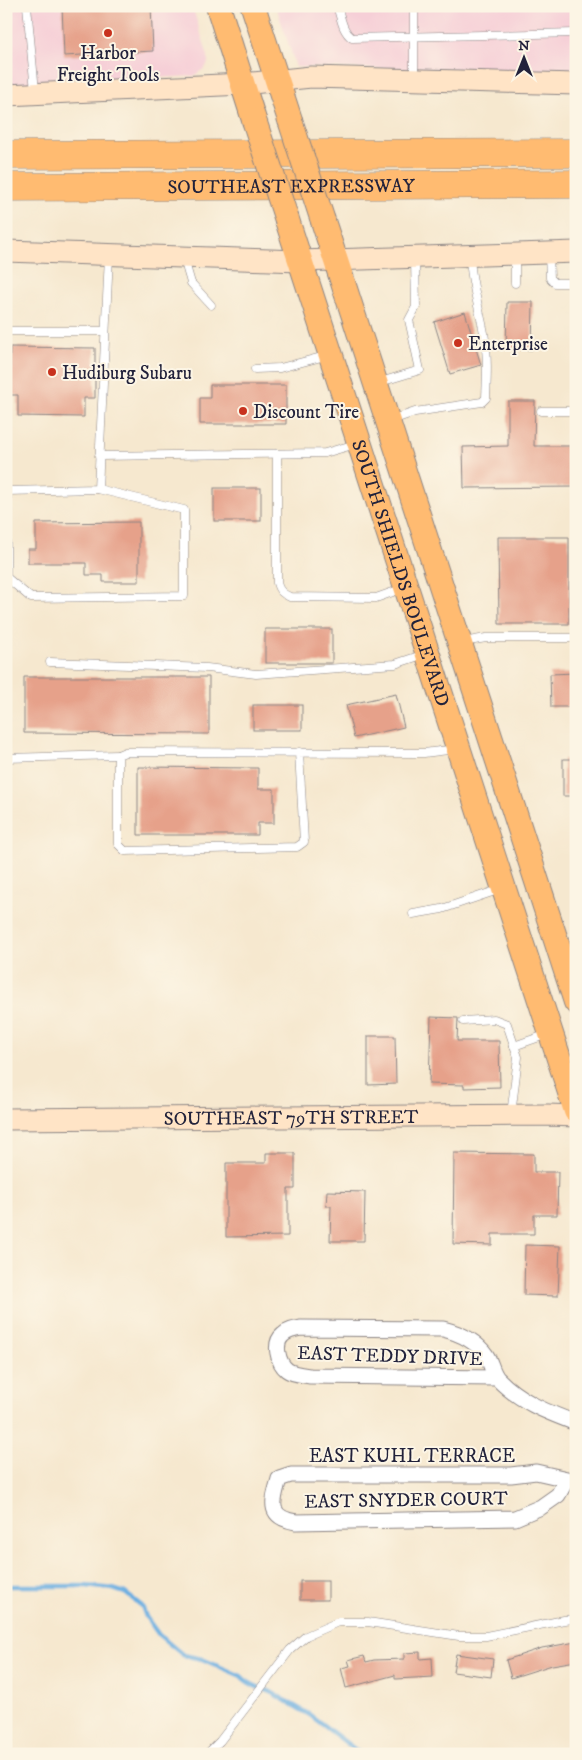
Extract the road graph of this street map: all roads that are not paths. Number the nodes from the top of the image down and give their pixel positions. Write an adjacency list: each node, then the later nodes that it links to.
1 (27, 6): 12 (lane)
2 (218, 6): 10 (main road, SOUTH SHIELDS BOULEVARD)
3 (253, 6): 9 (main road, SOUTH SHIELDS BOULEVARD)
4 (337, 6): 7 (lane)
5 (414, 6): 7 (lane)
6 (576, 33): 7 (lane)
7 (414, 36): 8 (lane)
8 (414, 79): 9 (street); 11 (street)
9 (277, 81): 10 (street); 27 (main road, SOUTH SHIELDS BOULEVARD, bridge)
10 (243, 84): 12 (street); 26 (main road, SOUTH SHIELDS BOULEVARD, bridge)
11 (576, 84)
12 (35, 94): 13 (street)
13 (6, 95)
14 (576, 153): 15 (highway, SOUTHEAST EXPRESSWAY)
15 (6, 156)
16 (576, 184): 17 (highway, SOUTHEAST EXPRESSWAY)
17 (6, 187)
18 (6, 251): 22 (street)
19 (576, 252): 20 (street)
20 (549, 253): 21 (street); 29 (lane)
21 (515, 254): 23 (street); 28 (lane)
22 (109, 255): 24 (street); 32 (lane)
23 (470, 256): 25 (street); 38 (lane)
24 (184, 258): 26 (street); 30 (lane)
25 (415, 258): 27 (street); 35 (lane)
26 (300, 261): 27 (street); 33 (main road, SOUTH SHIELDS BOULEVARD)
27 (336, 261): 35 (main road, SOUTH SHIELDS BOULEVARD)
28 (515, 283)
29 (576, 283)
30 (211, 306)
31 (6, 331): 32 (lane)
32 (105, 332): 41 (lane)
33 (330, 355): 34 (lane); 39 (main road, SOUTH SHIELDS BOULEVARD)
34 (255, 369)
35 (376, 384): 38 (main road, SOUTH SHIELDS BOULEVARD)
36 (541, 411): 37 (lane)
37 (576, 411)
38 (388, 421): 45 (main road, SOUTH SHIELDS BOULEVARD)
39 (358, 443): 40 (lane); 44 (main road, SOUTH SHIELDS BOULEVARD)
40 (277, 454): 41 (lane); 44 (lane)
41 (99, 456): 42 (lane)
42 (98, 489): 43 (lane); 43 (lane)
43 (7, 491)
44 (406, 588): 46 (main road, SOUTH SHIELDS BOULEVARD)
45 (446, 603): 46 (main road); 48 (main road, SOUTH SHIELDS BOULEVARD)
46 (415, 615): 49 (main road, SOUTH SHIELDS BOULEVARD)
47 (576, 638): 48 (lane)
48 (459, 642): 57 (main road, SOUTH SHIELDS BOULEVARD)
49 (427, 653): 50 (lane); 51 (main road, SOUTH SHIELDS BOULEVARD)
50 (50, 662)
51 (458, 749): 52 (lane); 55 (main road, SOUTH SHIELDS BOULEVARD)
52 (299, 752): 53 (lane); 53 (lane)
53 (118, 755): 54 (lane)
54 (6, 758)
55 (503, 888): 56 (lane); 59 (main road, SOUTH SHIELDS BOULEVARD)
56 (413, 914)
57 (576, 1002)
58 (463, 1021): 60 (lane)
59 (550, 1033): 60 (lane); 61 (main road, SOUTH SHIELDS BOULEVARD)
60 (514, 1046): 62 (lane)
61 (576, 1111)
62 (511, 1115): 63 (street, SOUTHEAST 79TH STREET); 64 (street, SOUTHEAST 79TH STREET)
63 (576, 1116)
64 (6, 1119)
65 (497, 1378): 65 (street, EAST TEDDY DRIVE); 66 (street)
66 (576, 1423)
67 (571, 1477): 68 (street, EAST KUHL TERRACE); 68 (street, EAST SNYDER COURT)
68 (272, 1501)
69 (576, 1619): 70 (lane)
70 (207, 1754)

